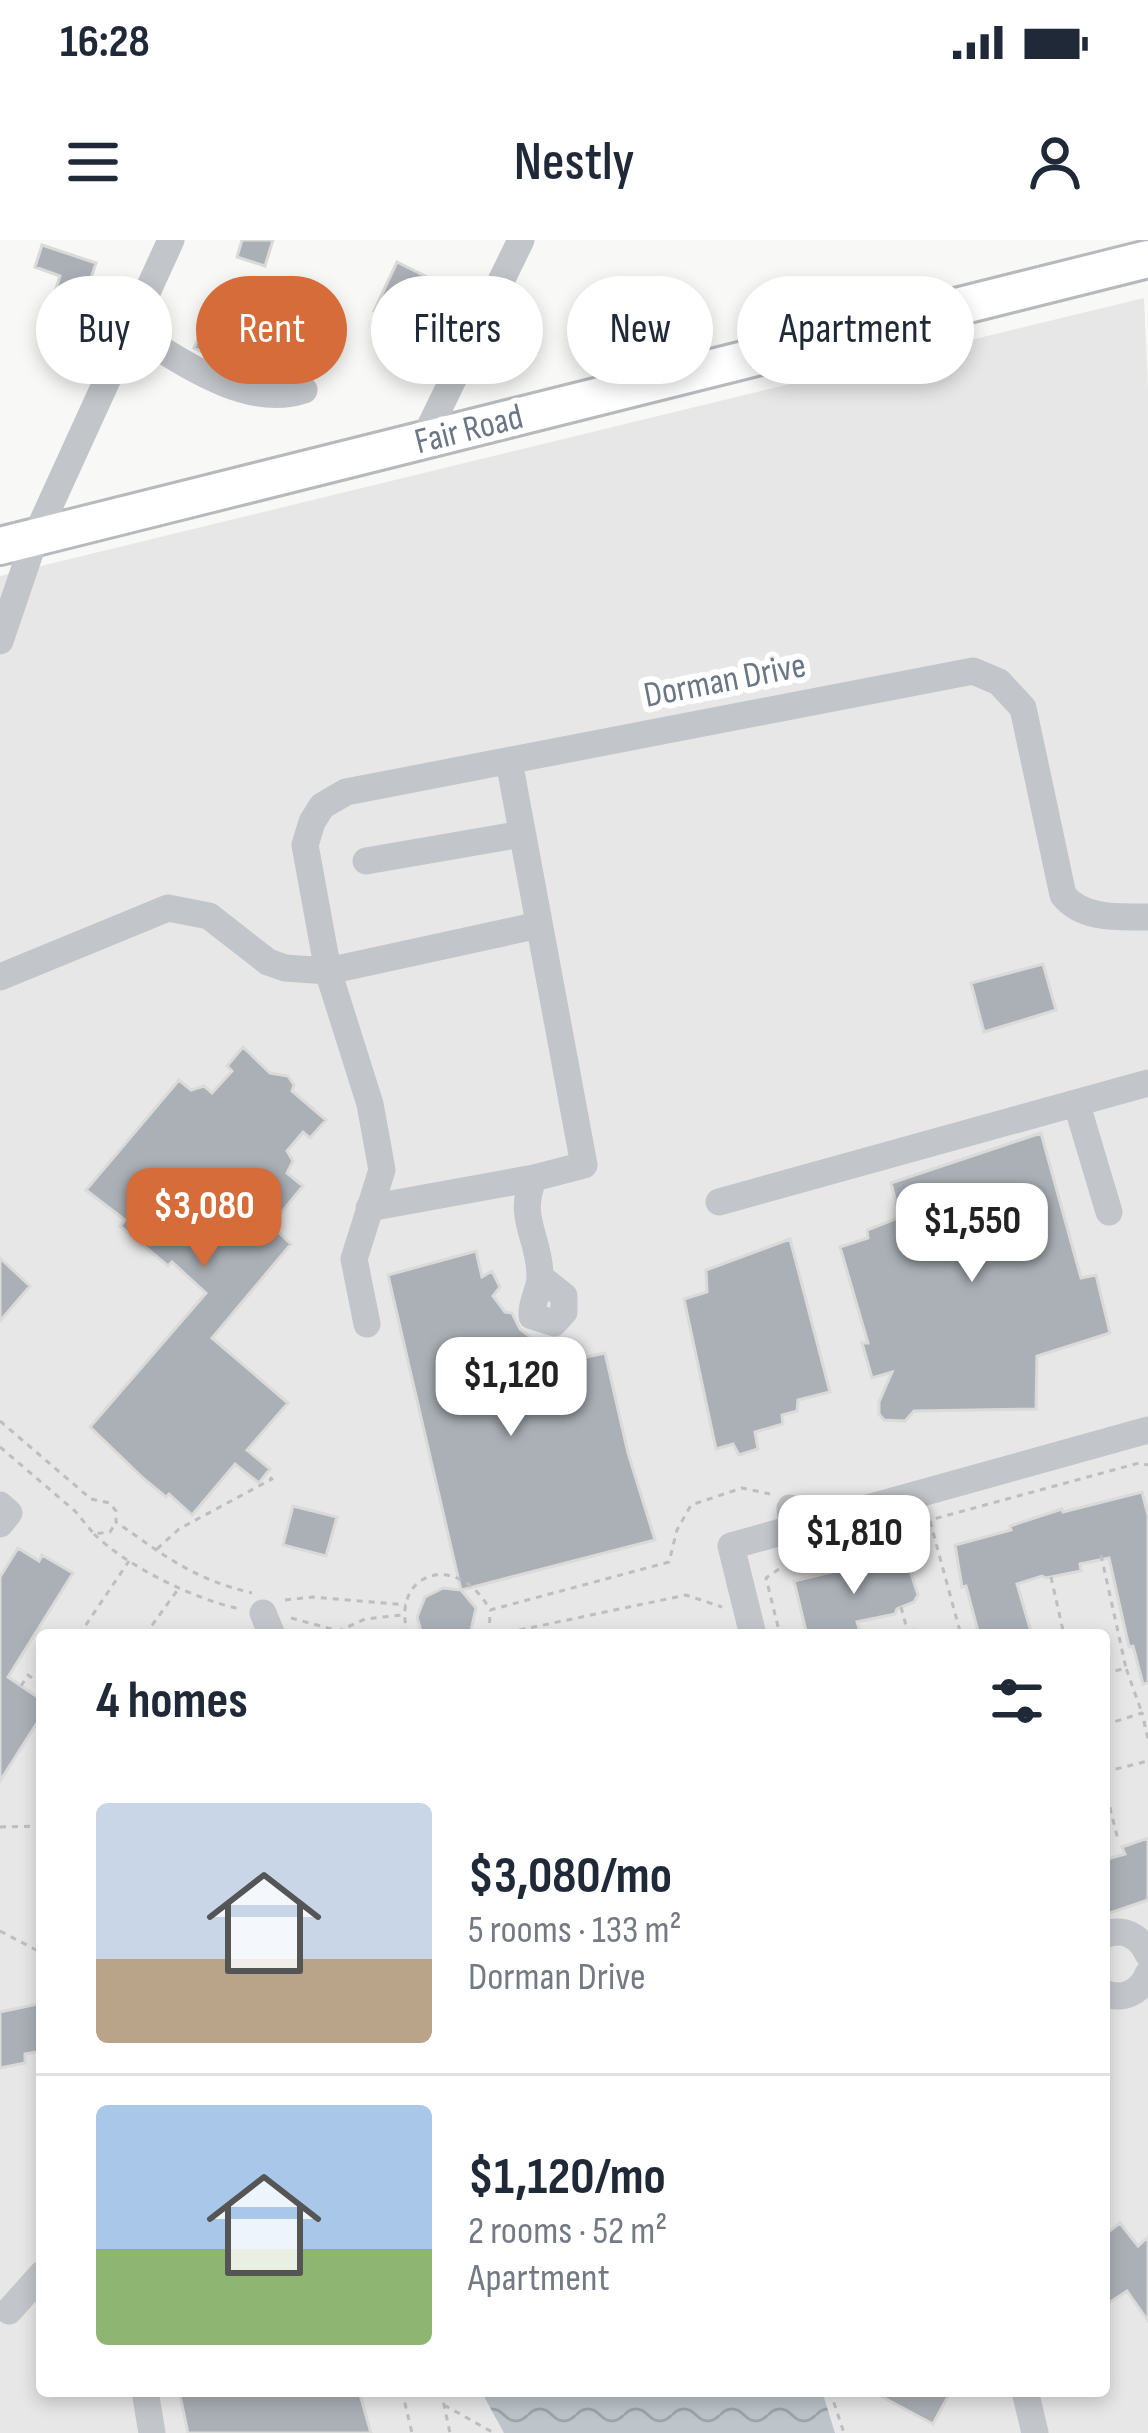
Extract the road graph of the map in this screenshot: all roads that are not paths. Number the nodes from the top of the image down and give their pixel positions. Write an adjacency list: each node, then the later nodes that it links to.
1 (169, 240): 4 (street)
2 (521, 240): 8 (street)
3 (1148, 259): 8 (main road, Fair Road)
4 (153, 276)
5 (172, 354): 7 (street)
6 (101, 384): 9 (street)
7 (304, 390)
8 (423, 441): 9 (main road, Fair Road)
9 (18, 542): 10 (street)
10 (0, 641)
11 (509, 761): 12 (street); 14 (street, Dorman Drive); 16 (street, Dorman Drive)
12 (522, 834): 13 (street); 15 (street)
13 (366, 861)
14 (1148, 917)
15 (539, 925): 16 (street); 20 (street)
16 (328, 971): 17 (street); 22 (street, Dorman Drive)
17 (0, 976)
18 (1148, 1083): 19 (street)
19 (1077, 1105): 21 (street); 23 (street)
20 (534, 1178): 22 (street); 24 (street)
21 (719, 1202)
22 (370, 1208): 25 (street, Dorman Drive)
23 (1109, 1212)
24 (540, 1277)
25 (368, 1324)
26 (1140, 1438): 27 (street)
27 (751, 1629)
28 (1110, 1934): 29 (street)
29 (1148, 1954)
30 (1148, 1973): 31 (street)
31 (1110, 1995)
32 (36, 2280): 34 (street)
33 (36, 2306): 34 (street)
34 (4, 2311)
35 (146, 2397): 37 (street)
36 (1026, 2397): 38 (street)
37 (152, 2433)
38 (1035, 2433)

